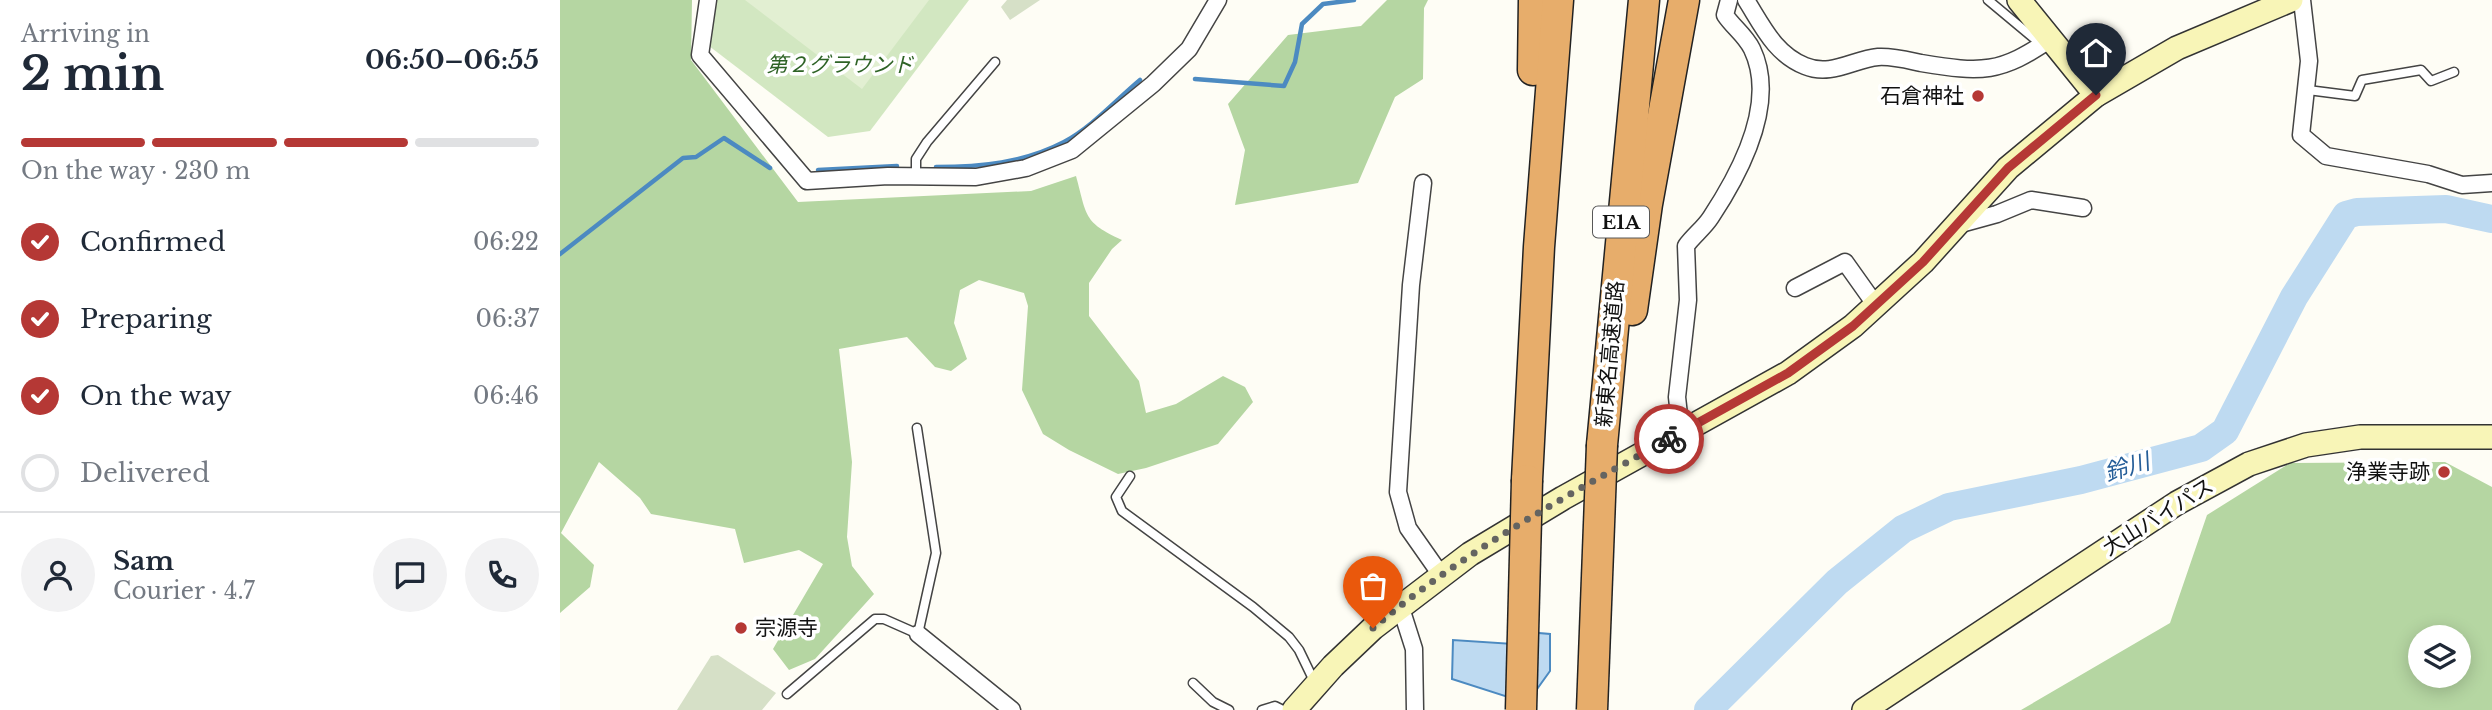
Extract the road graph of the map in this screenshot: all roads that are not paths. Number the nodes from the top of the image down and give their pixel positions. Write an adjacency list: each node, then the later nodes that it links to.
1 (708, 0): 19 (street)
2 (1218, 0): 19 (street)
3 (1534, 0): 14 (highway)
4 (1558, 0): 14 (highway)
5 (1644, 0): 29 (highway, 新東名高速道路 / E1A)
6 (1684, 0): 29 (highway)
7 (1729, 0): 27 (street)
8 (1746, 0): 13 (street)
9 (1988, 0): 13 (lane)
10 (2020, 0): 13 (main road)
11 (2291, 0): 18 (main road)
12 (2302, 0): 17 (street)
13 (2047, 41): 18 (main road)
14 (1542, 46): 43 (highway, bridge)
15 (995, 62): 19 (lane)
16 (2454, 72): 17 (lane)
17 (2308, 90): 21 (street)
18 (2096, 95): 23 (main road)
19 (916, 176)
20 (1423, 183): 31 (street)
21 (2492, 183)
22 (2083, 208): 23 (street)
23 (1956, 226): 25 (main road)
24 (1795, 288): 25 (street)
25 (1877, 307): 27 (main road)
26 (916, 428): 33 (lane)
27 (1681, 433): 31 (main road)
28 (2492, 437): 45 (main road, 大山バイパス)
29 (1609, 442): 44 (highway, bridge)
30 (1130, 476): 35 (lane)
31 (1441, 575): 32 (main road)
32 (1400, 606): 35 (main road); 42 (street)
33 (918, 634): 36 (lane); 37 (street)
34 (1193, 683): 38 (lane)
35 (1316, 684): 41 (main road)
36 (787, 694)
37 (1012, 710)
38 (1229, 710)
39 (1262, 710): 40 (lane)
40 (1283, 710)
41 (1294, 710)
42 (1415, 710)
43 (1521, 710)
44 (1592, 710)
45 (1864, 710)

